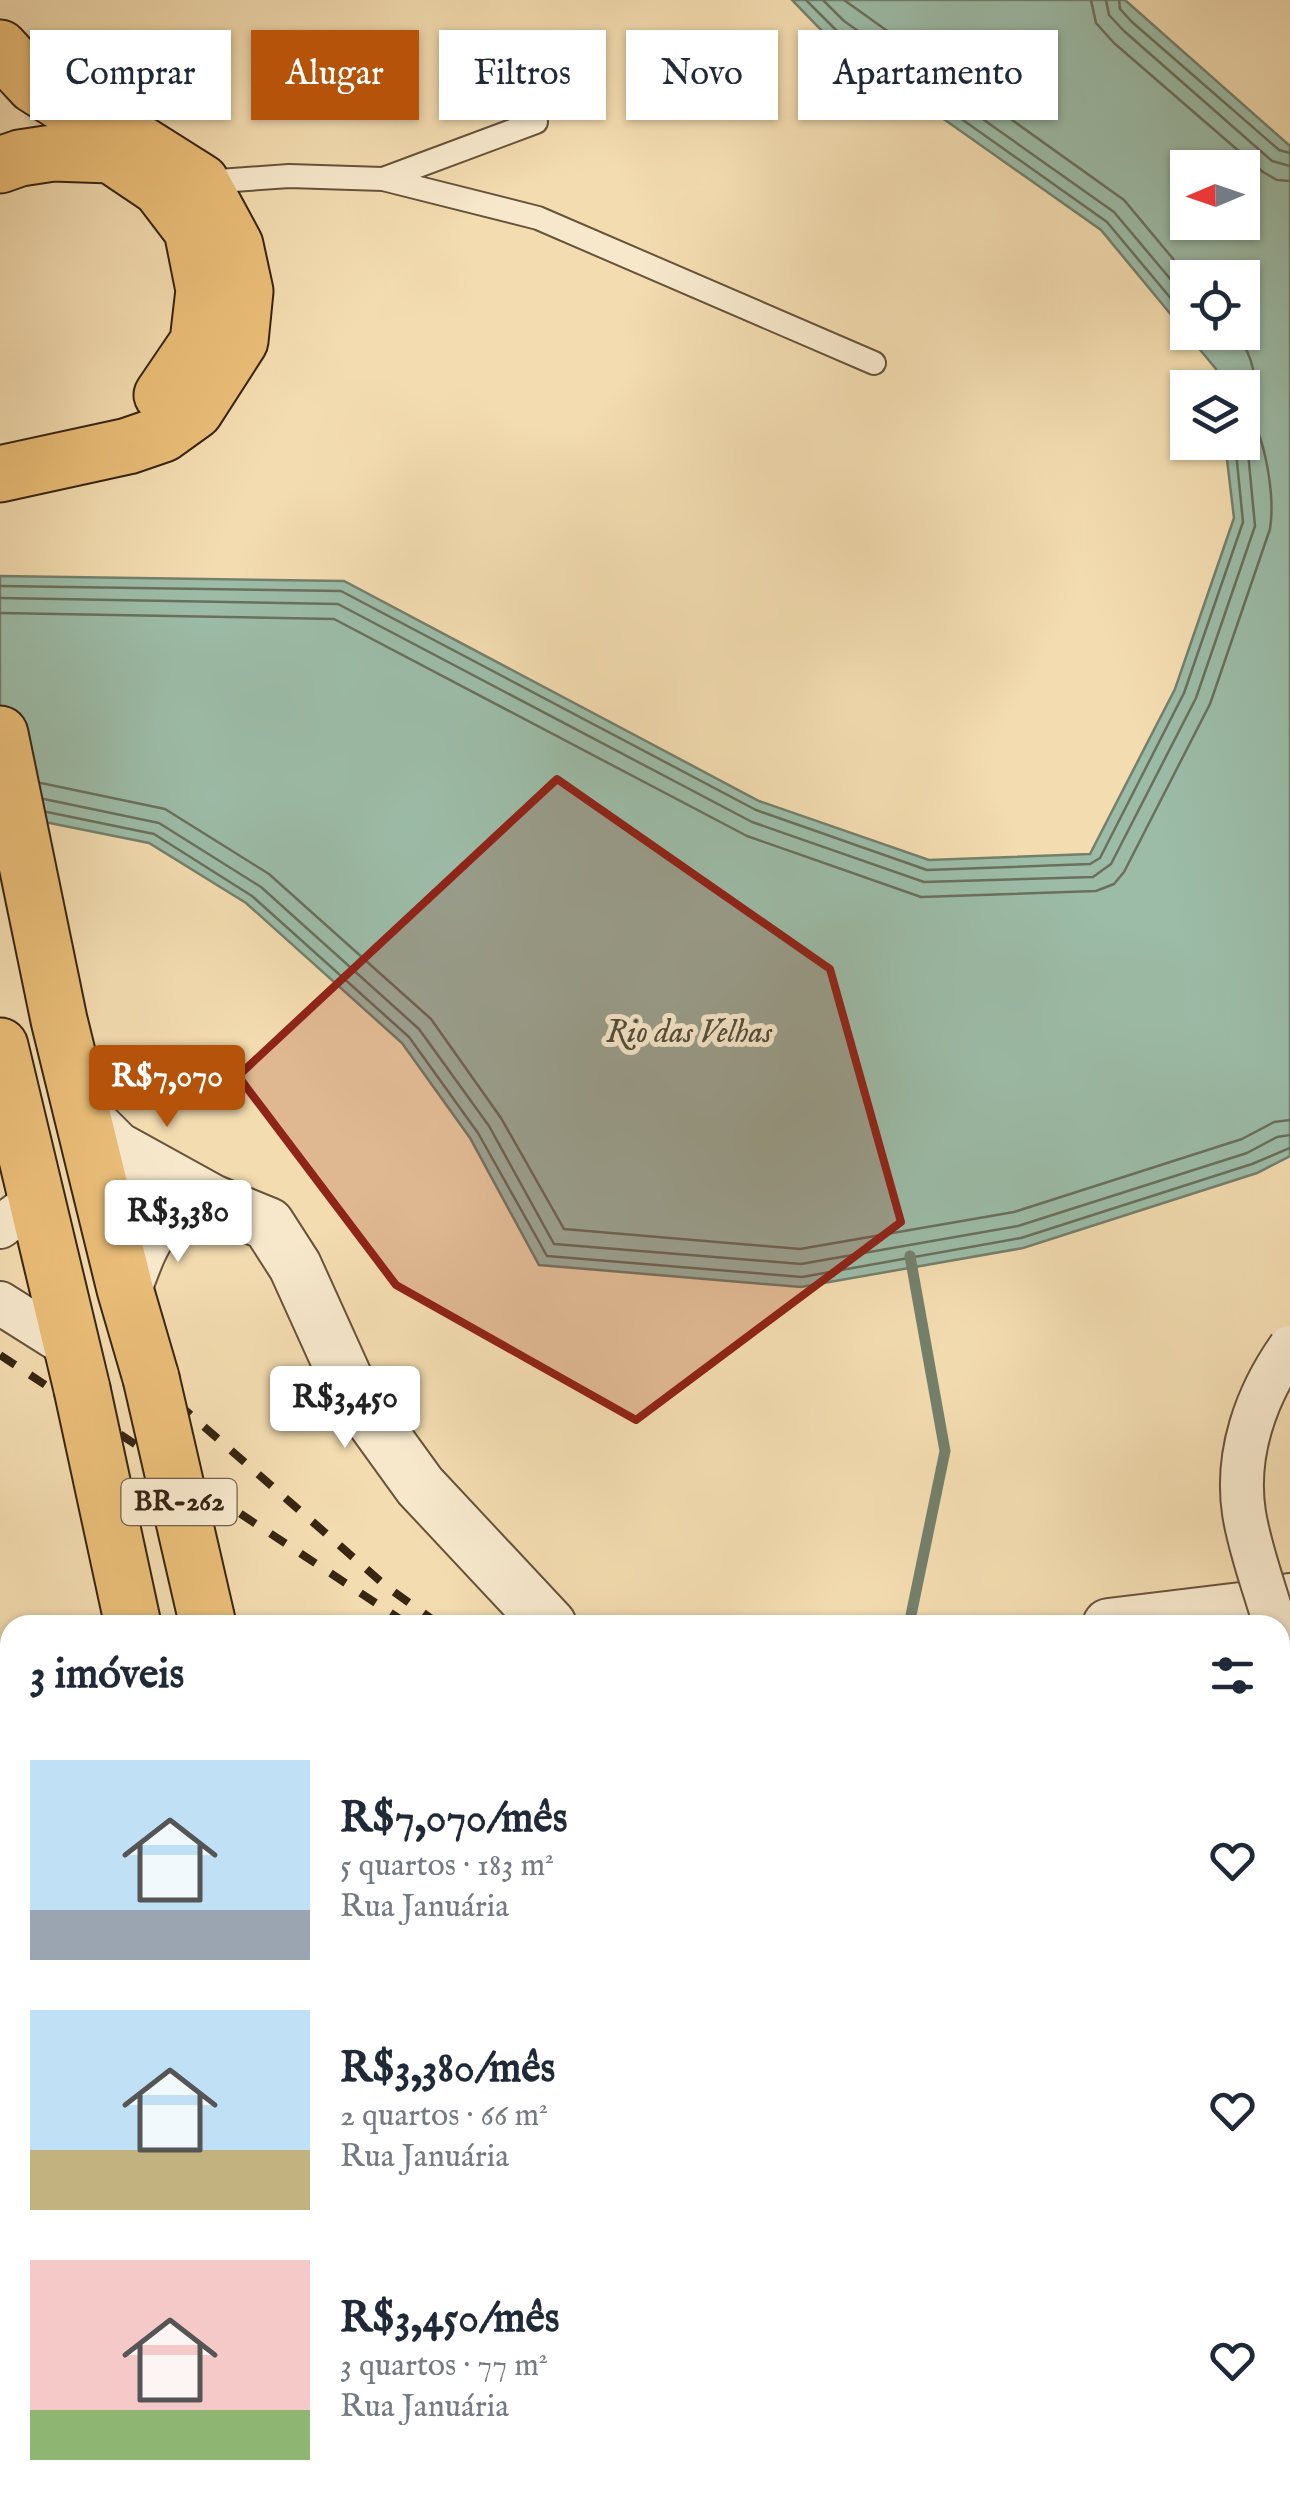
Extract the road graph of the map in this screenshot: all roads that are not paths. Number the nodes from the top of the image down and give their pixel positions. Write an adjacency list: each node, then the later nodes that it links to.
1 (0, 48): 5 (main road)
2 (536, 122): 4 (lane)
3 (0, 165): 7 (main road)
4 (383, 179): 5 (lane); 6 (lane)
5 (201, 182): 8 (main road)
6 (874, 363)
7 (0, 448)
8 (0, 474)
9 (0, 734): 11 (main road, BR-262)
10 (0, 1046): 13 (main road, BR-262)
11 (81, 1113): 12 (street); 14 (main road, BR-262)
12 (212, 1202): 14 (street); 21 (street)
13 (18, 1213): 17 (main road, BR-262)
14 (125, 1289): 20 (main road, BR-262, bridge)
15 (0, 1303): 17 (street)
16 (1290, 1347): 23 (street, bridge)
17 (77, 1369): 19 (main road, BR-262, bridge)
18 (1290, 1600): 22 (street)
19 (131, 1615)
20 (206, 1615)
21 (541, 1615)
22 (1192, 1615)
23 (1273, 1615)

